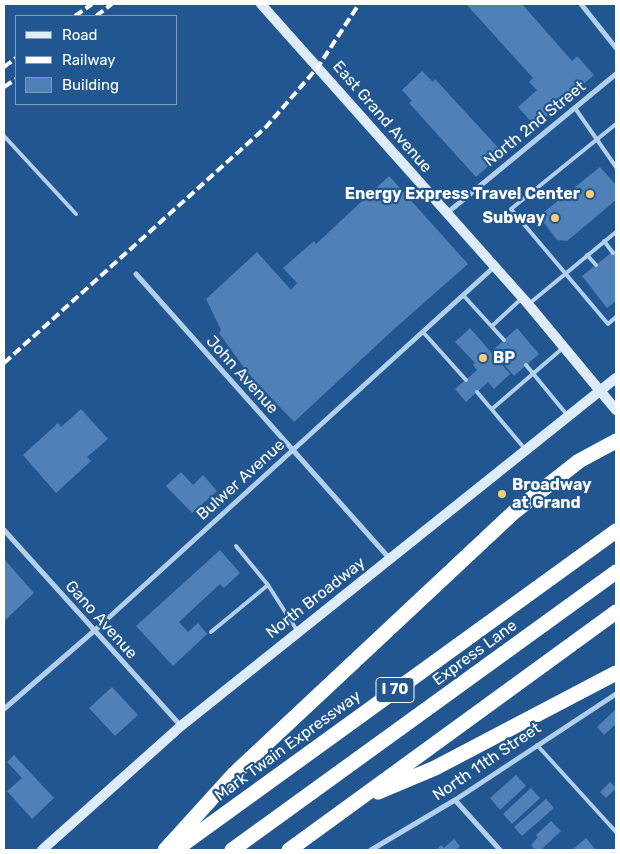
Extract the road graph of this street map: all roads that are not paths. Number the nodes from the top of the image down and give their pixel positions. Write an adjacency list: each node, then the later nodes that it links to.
1 (261, 4): 10 (main road, East Grand Avenue)
2 (581, 4): 3 (street)
3 (616, 48)
4 (616, 74): 5 (street, North 2nd Street)
5 (574, 108): 8 (lane); 10 (street, North 2nd Street)
6 (616, 124): 8 (lane)
7 (4, 136): 11 (lane)
8 (595, 139): 9 (lane); 18 (lane)
9 (616, 167)
10 (447, 213): 17 (main road, East Grand Avenue)
11 (76, 214)
12 (616, 232): 13 (lane)
13 (604, 241): 14 (lane); 15 (lane)
14 (613, 252)
15 (587, 255): 16 (lane); 18 (lane)
16 (596, 266)
17 (494, 267): 20 (street, Bulwer Avenue); 21 (main road, East Grand Avenue)
18 (564, 272): 21 (lane); 22 (lane)
19 (136, 274): 37 (street, John Avenue)
20 (463, 295): 23 (lane); 24 (street, Bulwer Avenue)
21 (525, 301): 23 (lane); 26 (main road, East Grand Avenue)
22 (616, 317)
23 (492, 326): 25 (lane)
24 (423, 332): 30 (lane); 37 (street, Bulwer Avenue)
25 (504, 340)
26 (564, 347): 28 (lane); 31 (main road, East Grand Avenue)
27 (526, 366): 28 (lane)
28 (533, 374): 33 (lane); 35 (lane)
29 (616, 378): 31 (main road, North Broadway)
30 (466, 380)
31 (600, 390): 34 (main road, East Grand Avenue); 35 (main road, North Broadway)
32 (477, 392): 33 (lane)
33 (492, 409): 38 (lane)
34 (616, 410)
35 (569, 416): 38 (main road, North Broadway)
36 (616, 441): 58 (highway)
37 (292, 450): 42 (street, John Avenue); 46 (street, Bulwer Avenue)
38 (527, 450): 42 (main road, North Broadway)
39 (4, 530): 46 (street, Gano Avenue)
40 (616, 531): 59 (highway, Mark Twain Expressway / I 70)
41 (236, 546): 44 (lane)
42 (390, 559): 48 (main road, North Broadway)
43 (616, 572): 60 (highway, Express Lane)
44 (268, 585): 47 (lane); 48 (lane)
45 (616, 612): 55 (highway)
46 (94, 631): 51 (street, Bulwer Avenue); 52 (street, Gano Avenue)
47 (211, 632)
48 (298, 632): 52 (main road, North Broadway)
49 (616, 673): 55 (highway)
50 (616, 694): 53 (street, North 11th Street)
51 (4, 709)
52 (180, 726): 57 (main road, North Broadway)
53 (537, 744): 54 (street, North 11th Street); 56 (lane)
54 (455, 800): 62 (street, North 11th Street); 63 (street)
55 (356, 801): 61 (highway)
56 (616, 832)
57 (42, 850)
58 (165, 850)
59 (175, 850)
60 (232, 850)
61 (289, 850)
62 (372, 850)
63 (500, 850)

